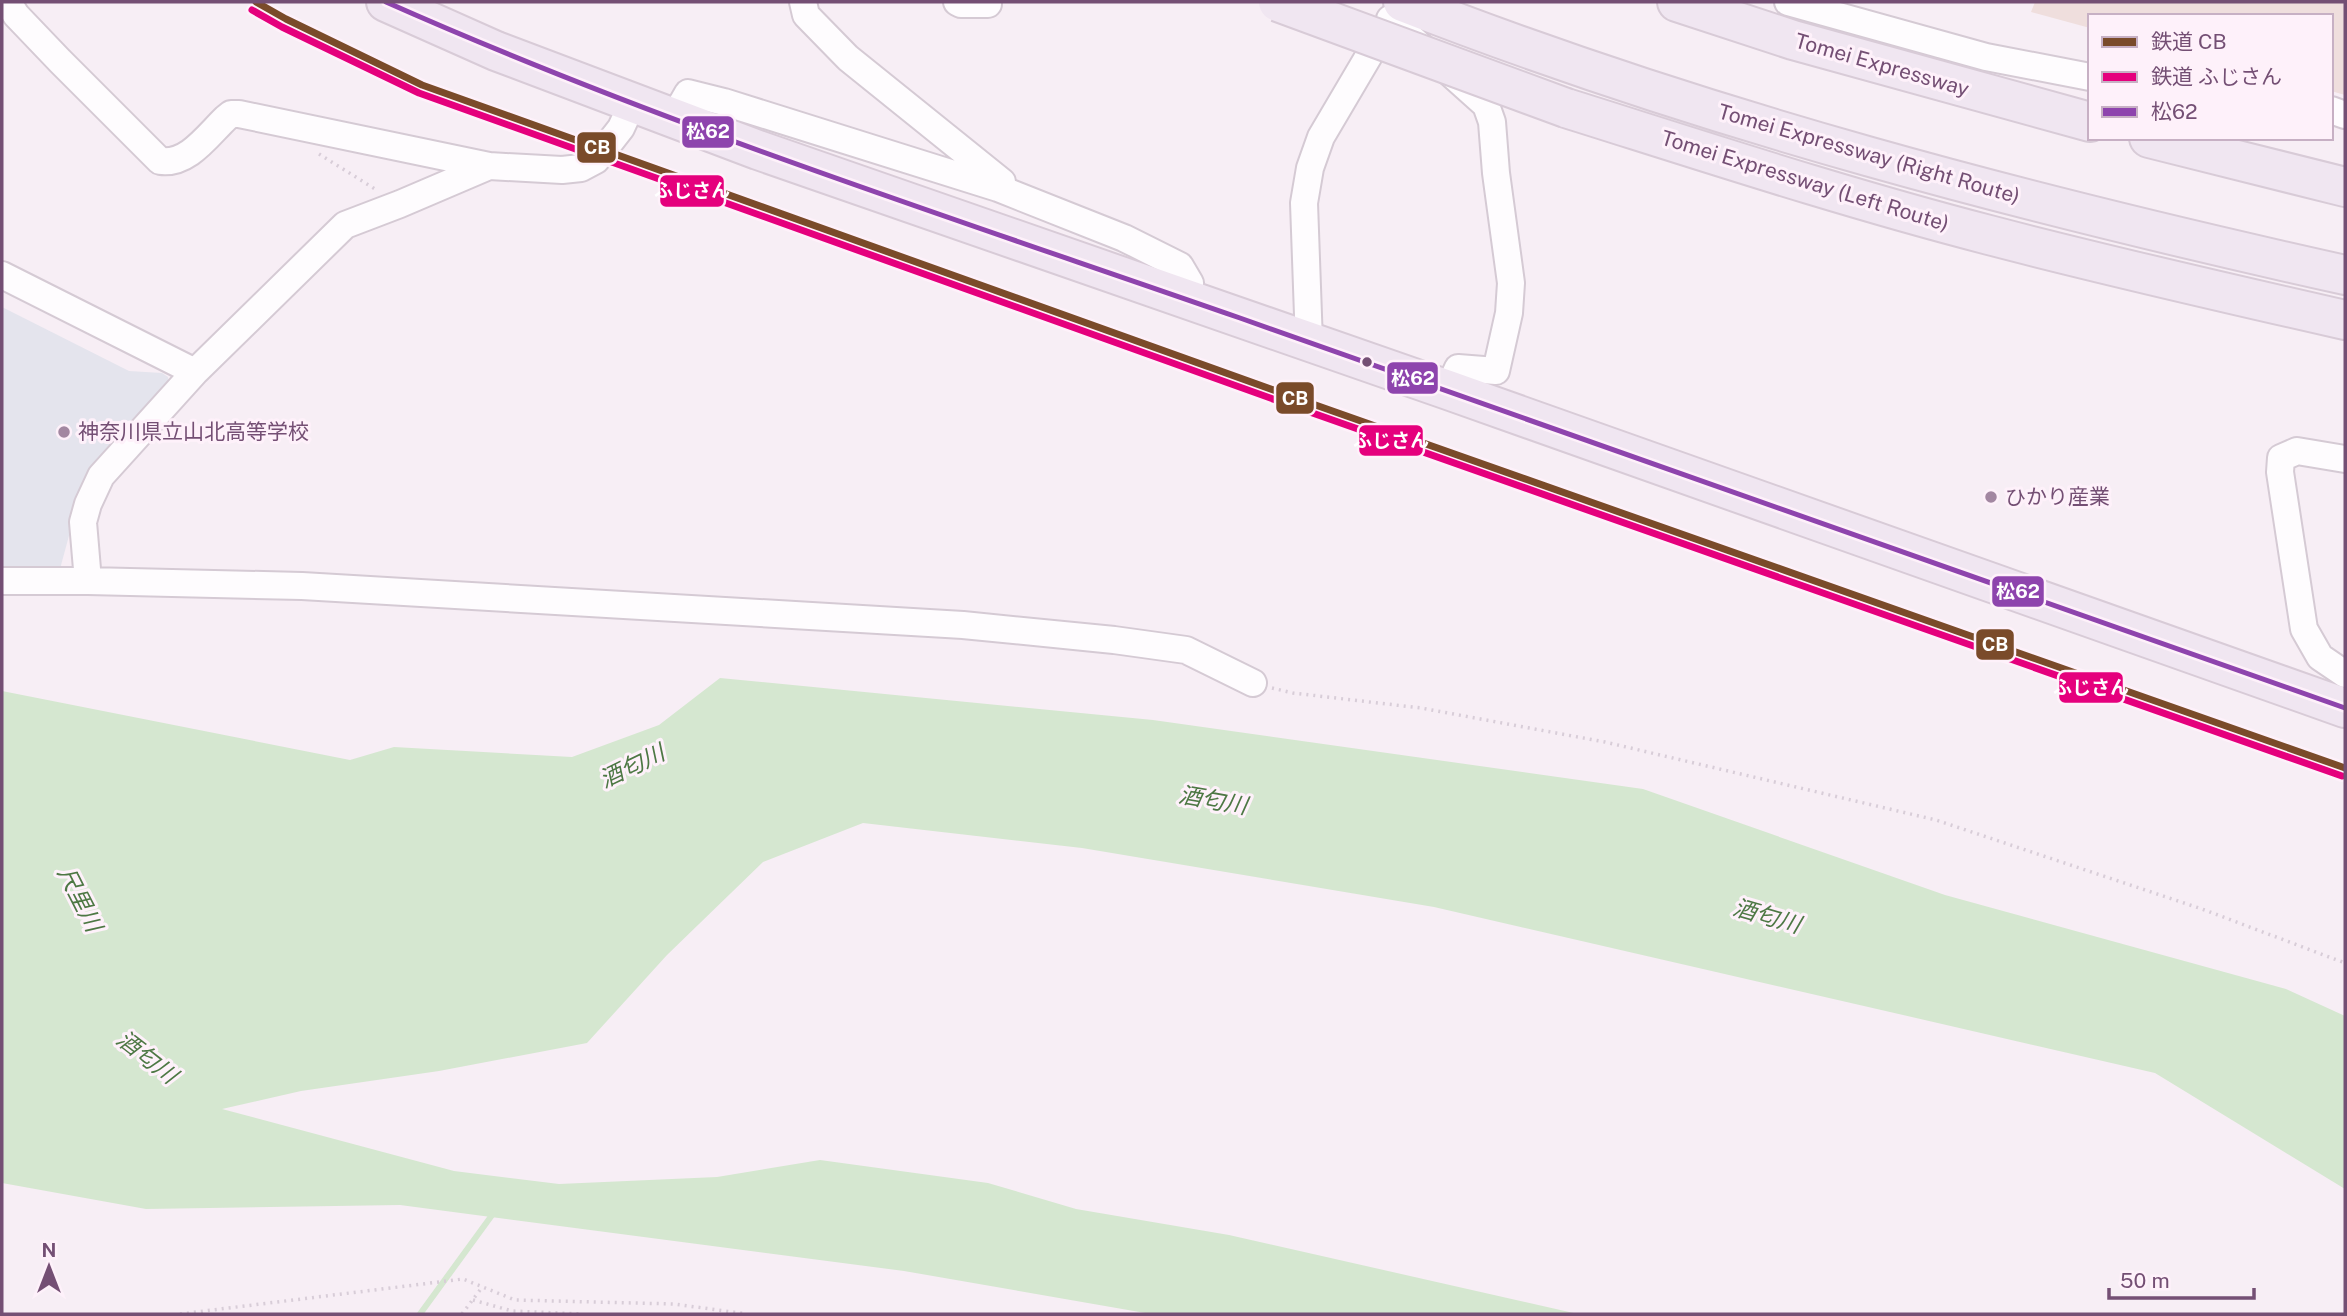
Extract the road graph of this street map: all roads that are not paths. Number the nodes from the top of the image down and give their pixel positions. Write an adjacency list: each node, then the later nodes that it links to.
1 (8, 2): 15 (street)
2 (386, 2): 11 (highway)
3 (803, 2): 17 (street)
4 (957, 2): 8 (street)
5 (1278, 2): 21 (highway, Tomei Expressway (Left Route), bridge)
6 (1676, 2): 13 (highway, Tomei Expressway)
7 (1788, 2): 10 (street)
8 (988, 4)
9 (1398, 8): 19 (highway, Tomei Expressway (Right Route)); 22 (street); 24 (street)
10 (2088, 77)
11 (632, 104): 12 (highway); 15 (street)
12 (673, 119): 17 (street); 20 (highway)
13 (2088, 121)
14 (2157, 140): 16 (highway)
15 (489, 166): 23 (street)
16 (2345, 187)
17 (1006, 192): 20 (street)
18 (2, 275): 23 (street)
19 (2345, 275)
20 (1186, 300): 22 (highway)
21 (2345, 320)
22 (1310, 343): 24 (highway)
23 (195, 372): 27 (street)
24 (1448, 390): 30 (highway)
25 (2345, 459): 28 (street)
26 (2, 581): 27 (street)
27 (88, 582): 29 (street)
28 (2345, 674)
29 (1253, 683)
30 (2345, 708)

